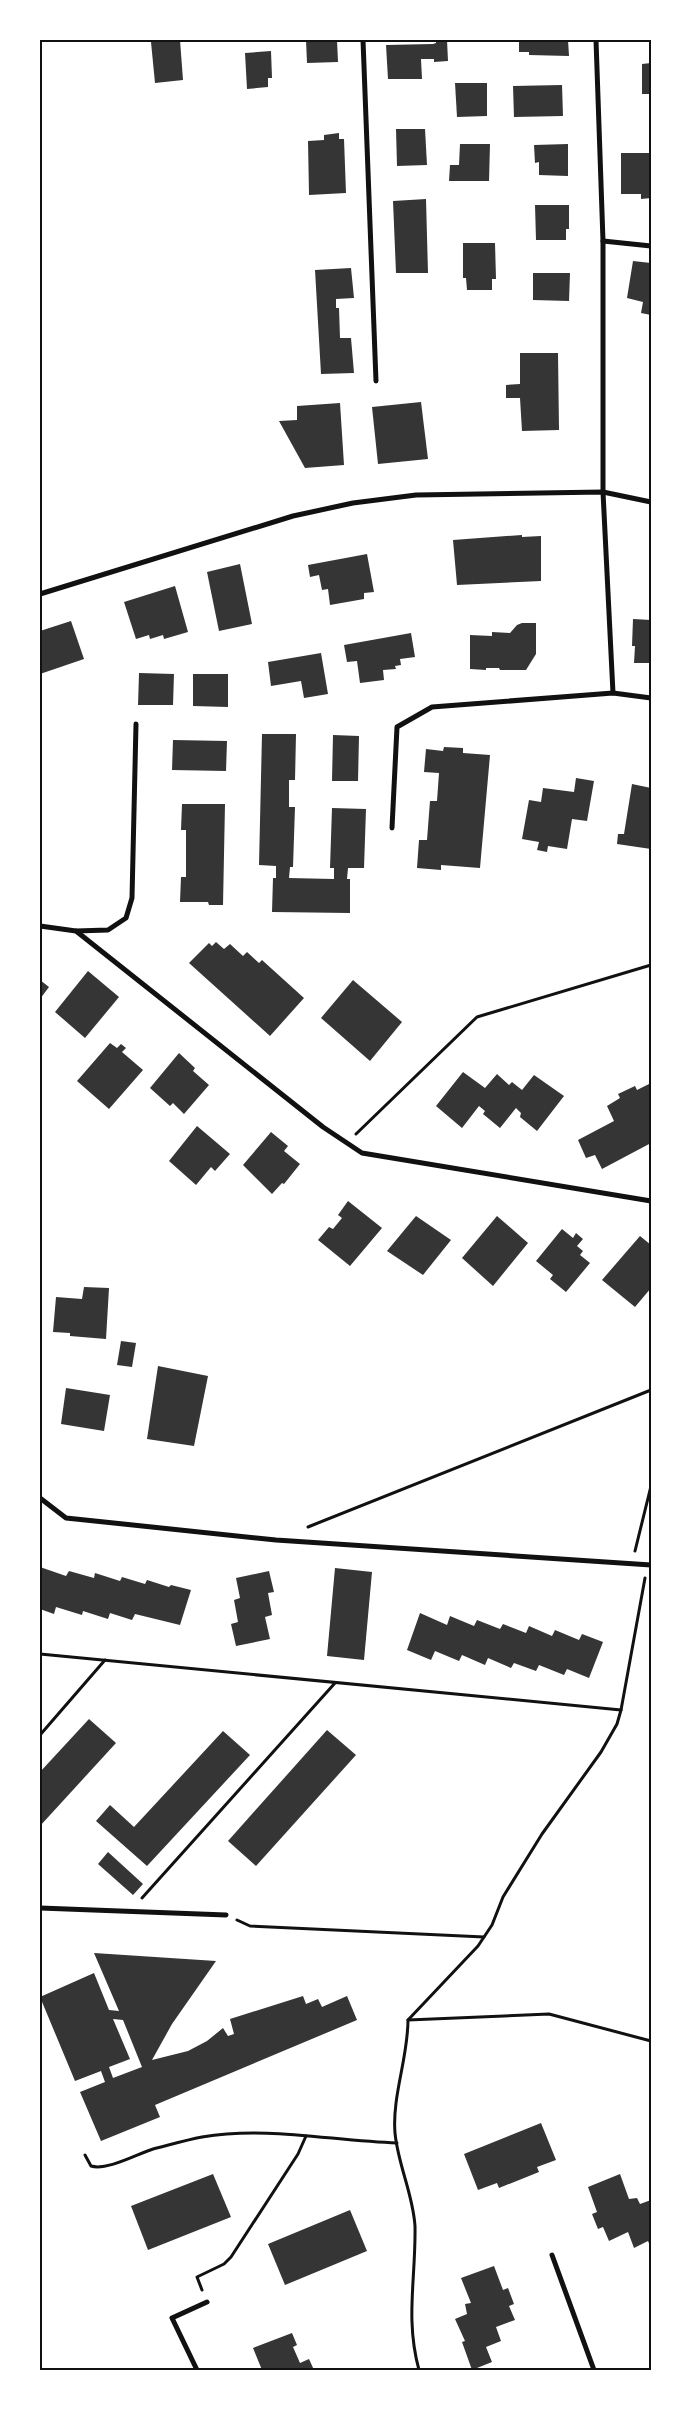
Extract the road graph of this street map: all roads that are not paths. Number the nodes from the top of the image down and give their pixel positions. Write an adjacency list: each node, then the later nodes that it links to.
1 (363, 40): 5 (street)
2 (596, 40): 3 (street)
3 (603, 240): 4 (street); 6 (street)
4 (651, 246)
5 (376, 380)
6 (603, 492): 7 (street); 8 (street); 9 (street)
7 (651, 502)
8 (40, 594)
9 (613, 693): 10 (street); 12 (street)
10 (651, 698)
11 (136, 724): 14 (street)
12 (392, 828)
13 (40, 926): 14 (street)
14 (76, 931): 15 (street)
15 (651, 1201)
16 (40, 1498): 17 (street)
17 (649, 1565)
18 (40, 1908): 19 (street)
19 (226, 1915)
20 (552, 2256): 23 (street)
21 (208, 2302): 22 (street)
22 (197, 2370)
23 (594, 2370)

